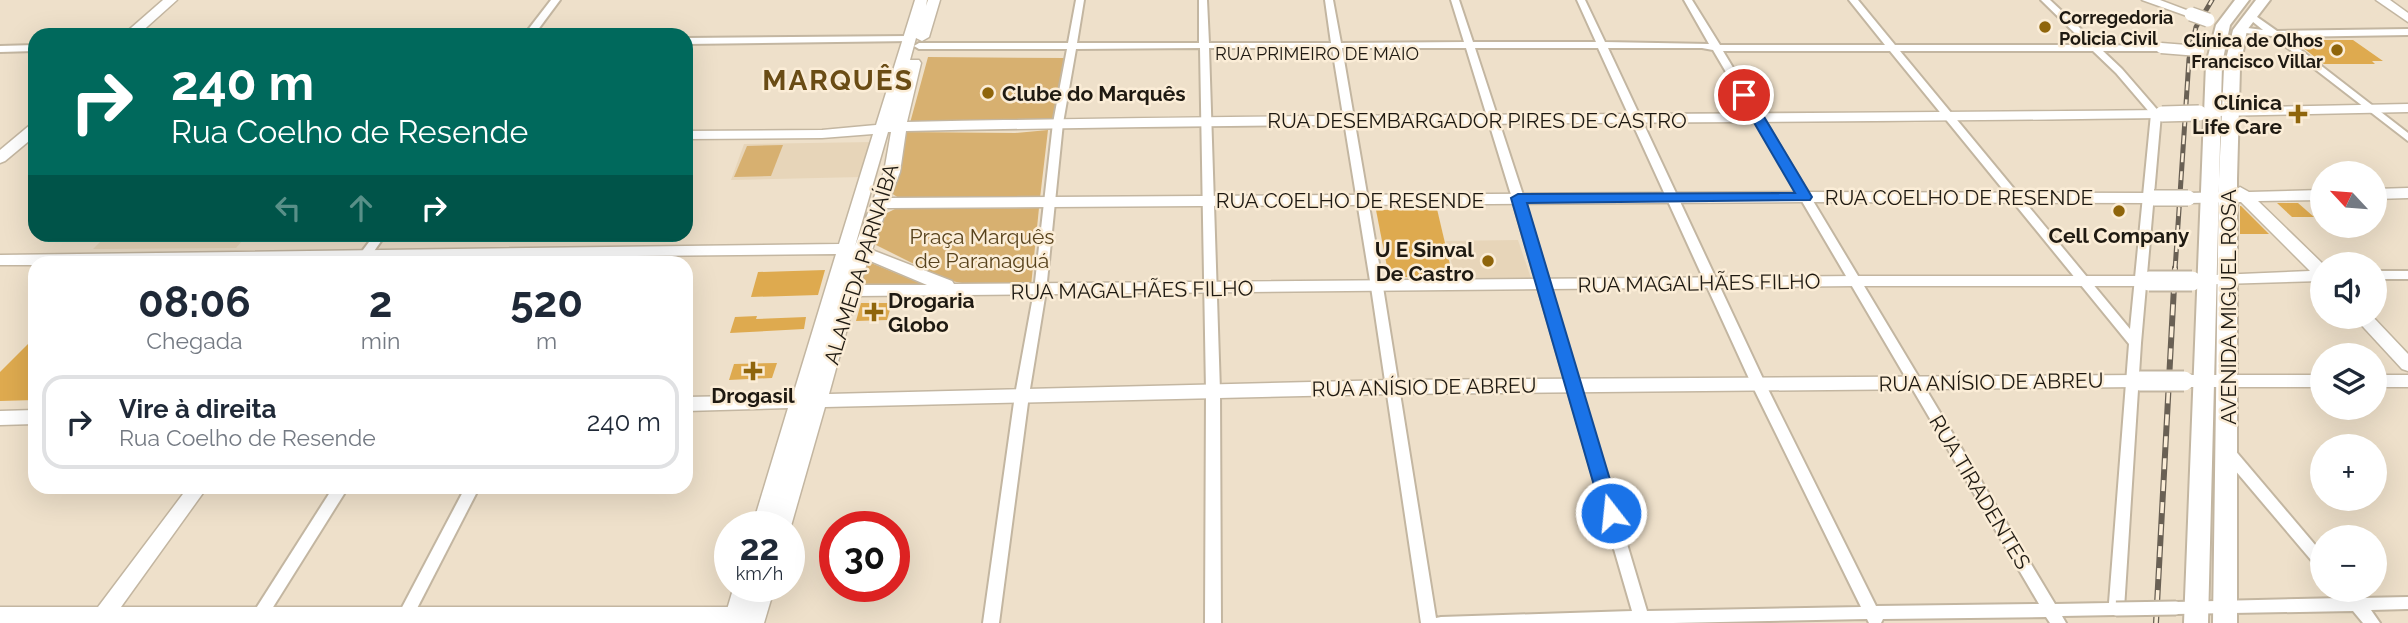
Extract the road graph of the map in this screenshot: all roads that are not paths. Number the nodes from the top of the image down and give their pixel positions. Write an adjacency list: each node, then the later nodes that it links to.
1 (171, 0): 22 (main road)
2 (184, 0): 23 (main road)
3 (556, 0): 24 (street)
4 (921, 0): 29 (main road, ALAMEDA PARNAÍBA)
5 (934, 0): 29 (main road, ALAMEDA PARNAÍBA)
6 (1080, 0): 36 (street)
7 (1203, 0): 38 (street)
8 (1329, 0): 39 (street)
9 (1455, 0): 37 (street)
10 (1581, 0): 32 (street)
11 (1688, 0): 33 (street, RUA TIRADENTES)
12 (1853, 0): 30 (street)
13 (2045, 0): 34 (street)
14 (2148, 0): 18 (street)
15 (2242, 0): 21 (main road, AVENIDA MIGUEL ROSA)
16 (2263, 0): 19 (main road, AVENIDA MIGUEL ROSA)
17 (2382, 0): 20 (street)
18 (2172, 4): 21 (street, bridge)
19 (2250, 15): 25 (main road, AVENIDA MIGUEL ROSA); 27 (street)
20 (2408, 18)
21 (2215, 22): 25 (main road); 40 (main road, AVENIDA MIGUEL ROSA)
22 (138, 28)
23 (152, 28)
24 (534, 28)
25 (2240, 30): 27 (street); 43 (main road, AVENIDA MIGUEL ROSA)
26 (2408, 32): 27 (street)
27 (2276, 34): 42 (street)
28 (693, 41): 29 (street)
29 (915, 46): 36 (street, RUA PRIMEIRO DE MAIO); 54 (main road, ALAMEDA PARNAÍBA); 55 (main road, ALAMEDA PARNAÍBA)
30 (1892, 47): 33 (street, RUA PRIMEIRO DE MAIO); 34 (street, RUA PRIMEIRO DE MAIO); 46 (street)
31 (28, 48): 35 (street)
32 (1604, 48): 33 (street, RUA PRIMEIRO DE MAIO); 37 (street, RUA PRIMEIRO DE MAIO); 47 (street)
33 (1716, 48): 48 (street, RUA TIRADENTES)
34 (2096, 48): 40 (street, RUA PRIMEIRO DE MAIO, bridge); 45 (street)
35 (0, 49)
36 (1072, 49): 38 (street, RUA PRIMEIRO DE MAIO); 53 (street)
37 (1472, 49): 39 (street, RUA PRIMEIRO DE MAIO); 51 (street)
38 (1206, 50): 39 (street, RUA PRIMEIRO DE MAIO); 49 (street)
39 (1336, 51): 50 (street)
40 (2207, 52): 44 (main road, AVENIDA MIGUEL ROSA)
41 (2408, 108): 42 (main road, RUA DESEMBARGADOR PIRES DE CASTRO)
42 (2371, 109): 43 (main road, RUA DESEMBARGADOR PIRES DE CASTRO); 57 (street)
43 (2230, 111): 44 (main road, RUA DESEMBARGADOR PIRES DE CASTRO); 66 (main road, AVENIDA MIGUEL ROSA)
44 (2205, 113): 45 (main road, RUA DESEMBARGADOR PIRES DE CASTRO, bridge); 69 (main road, AVENIDA MIGUEL ROSA)
45 (2159, 114): 46 (main road, RUA DESEMBARGADOR PIRES DE CASTRO); 68 (street)
46 (1950, 116): 48 (main road, RUA DESEMBARGADOR PIRES DE CASTRO); 65 (street)
47 (1637, 119): 48 (main road, RUA DESEMBARGADOR PIRES DE CASTRO); 51 (main road, RUA DESEMBARGADOR PIRES DE CASTRO); 70 (street)
48 (1758, 119): 64 (street, RUA TIRADENTES)
49 (1208, 120): 50 (main road, RUA DESEMBARGADOR PIRES DE CASTRO); 53 (main road, RUA DESEMBARGADOR PIRES DE CASTRO); 72 (street)
50 (1347, 120): 51 (main road, RUA DESEMBARGADOR PIRES DE CASTRO); 71 (street)
51 (1494, 120): 67 (street)
52 (28, 121): 59 (main road)
53 (1058, 124): 54 (main road, RUA DESEMBARGADOR PIRES DE CASTRO); 73 (street)
54 (900, 127): 55 (main road, RUA DESEMBARGADOR PIRES DE CASTRO); 74 (main road, ALAMEDA PARNAÍBA)
55 (881, 128): 56 (main road); 75 (main road, ALAMEDA PARNAÍBA)
56 (693, 135)
57 (2408, 138)
58 (28, 140): 59 (main road); 60 (main road)
59 (1, 142)
60 (0, 158)
61 (2408, 193): 62 (main road)
62 (2387, 194)
63 (2310, 195): 66 (main road, RUA COELHO DE RESENDE)
64 (1805, 197): 65 (main road, RUA COELHO DE RESENDE); 70 (main road, RUA COELHO DE RESENDE); 84 (street, RUA TIRADENTES)
65 (2016, 197): 68 (main road, RUA COELHO DE RESENDE); 85 (street)
66 (2237, 197): 69 (main road, RUA COELHO DE RESENDE); 79 (main road); 83 (main road, AVENIDA MIGUEL ROSA)
67 (1518, 198): 70 (main road, RUA COELHO DE RESENDE); 71 (main road, RUA COELHO DE RESENDE); 88 (street)
68 (2151, 198): 69 (main road, RUA COELHO DE RESENDE, bridge); 86 (street)
69 (2208, 198): 87 (main road, AVENIDA MIGUEL ROSA)
70 (1675, 199): 89 (street)
71 (1362, 200): 72 (main road, RUA COELHO DE RESENDE); 90 (street)
72 (1210, 201): 73 (main road, RUA COELHO DE RESENDE); 91 (street)
73 (1048, 202): 74 (main road, RUA COELHO DE RESENDE); 92 (street)
74 (881, 203): 75 (main road, ALAMEDA PARNAÍBA)
75 (853, 250): 76 (main road, RUA MAGALHÃES FILHO); 93 (main road, ALAMEDA PARNAÍBA); 94 (main road, RUA MAGALHÃES FILHO); 110 (main road, ALAMEDA PARNAÍBA)
76 (641, 256)
77 (0, 260): 78 (main road, RUA MAGALHÃES FILHO)
78 (28, 260)
79 (2310, 263)
80 (2310, 275): 83 (main road, RUA MAGALHÃES FILHO)
81 (2387, 275): 82 (street)
82 (2408, 275)
83 (2229, 280): 87 (main road, RUA MAGALHÃES FILHO); 100 (main road, AVENIDA MIGUEL ROSA)
84 (1855, 281): 85 (main road, RUA MAGALHÃES FILHO); 89 (main road, RUA MAGALHÃES FILHO); 106 (street, RUA TIRADENTES)
85 (2085, 281): 86 (main road, RUA MAGALHÃES FILHO); 96 (street)
86 (2144, 281): 87 (main road, RUA MAGALHÃES FILHO, bridge); 96 (street)
87 (2199, 281): 99 (main road, AVENIDA MIGUEL ROSA)
88 (1543, 285): 89 (main road, RUA MAGALHÃES FILHO); 90 (main road, RUA MAGALHÃES FILHO); 105 (street)
89 (1713, 285): 104 (street)
90 (1377, 287): 91 (main road, RUA MAGALHÃES FILHO); 107 (street)
91 (1210, 288): 92 (main road, RUA MAGALHÃES FILHO); 108 (street)
92 (1040, 290): 94 (main road, RUA MAGALHÃES FILHO); 109 (street)
93 (849, 291): 94 (main road, RUA MAGALHÃES FILHO); 110 (main road, ALAMEDA PARNAÍBA)
94 (991, 291)
95 (2374, 329): 97 (main road)
96 (2135, 343): 98 (street)
97 (2408, 365)
98 (2136, 381): 99 (main road, RUA ANÍSIO DE ABREU, bridge); 106 (main road, RUA ANÍSIO DE ABREU); 125 (street)
99 (2193, 381): 100 (main road, RUA ANÍSIO DE ABREU); 126 (main road, AVENIDA MIGUEL ROSA)
100 (2229, 381): 101 (main road, RUA ANÍSIO DE ABREU); 114 (main road, AVENIDA MIGUEL ROSA)
101 (2310, 381)
102 (2387, 381): 103 (main road)
103 (2408, 381)
104 (1758, 383): 105 (main road, RUA ANÍSIO DE ABREU); 106 (main road, RUA ANÍSIO DE ABREU); 134 (street)
105 (1574, 384): 107 (main road, RUA ANÍSIO DE ABREU); 133 (street)
106 (1916, 384): 131 (street, RUA TIRADENTES)
107 (1393, 387): 108 (main road, RUA ANÍSIO DE ABREU); 138 (street)
108 (1213, 391): 109 (main road, RUA ANÍSIO DE ABREU); 137 (street)
109 (1022, 395): 110 (main road, RUA ANÍSIO DE ABREU); 136 (street)
110 (810, 400): 111 (main road, RUA ANÍSIO DE ABREU); 118 (main road); 119 (main road, ALAMEDA PARNAÍBA)
111 (693, 404)
112 (28, 417): 113 (main road)
113 (0, 418)
114 (2228, 452): 120 (street); 130 (main road, AVENIDA MIGUEL ROSA)
115 (192, 494): 132 (street)
116 (337, 494): 128 (street)
117 (469, 494): 129 (street)
118 (768, 511)
119 (786, 511)
120 (2310, 549)
121 (743, 602): 135 (main road)
122 (753, 602): 135 (main road)
123 (2356, 603): 124 (street); 130 (street); 140 (street)
124 (2408, 603)
125 (2116, 609): 126 (street, bridge); 131 (street)
126 (2189, 613): 130 (street)
127 (0, 615): 132 (street)
128 (260, 615): 129 (street); 132 (street)
129 (406, 615): 135 (street)
130 (2225, 616)
131 (2054, 617): 134 (street)
132 (101, 618)
133 (1642, 619): 134 (street); 139 (street)
134 (1875, 619)
135 (741, 620)
136 (991, 623)
137 (1213, 623)
138 (1429, 623)
139 (1441, 623)
140 (2372, 623)

